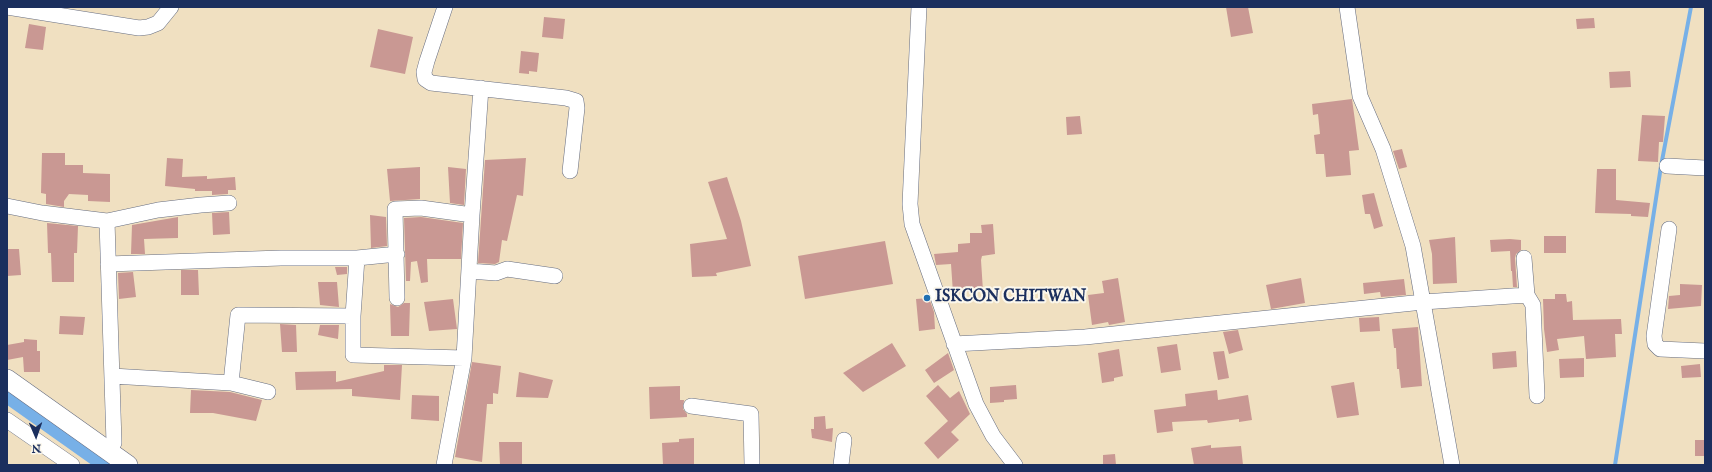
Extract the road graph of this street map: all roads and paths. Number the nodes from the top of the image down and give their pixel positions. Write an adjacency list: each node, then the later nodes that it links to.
1 (171, 7): 5 (street)
2 (446, 7): 6 (street)
3 (919, 7): 25 (street)
4 (1347, 7): 23 (street)
5 (7, 8)
6 (480, 88): 9 (street); 12 (street)
7 (1667, 166): 8 (street)
8 (1705, 168)
9 (570, 171)
10 (229, 204): 13 (street)
11 (7, 206): 13 (street)
12 (472, 215): 15 (street); 19 (street)
13 (107, 221): 18 (street)
14 (1669, 229): 26 (street)
15 (397, 254): 16 (street); 22 (street)
16 (357, 258): 18 (street); 24 (street)
17 (1524, 258): 21 (street)
18 (108, 264): 28 (street)
19 (469, 271): 20 (street); 27 (street)
20 (555, 276)
21 (1527, 294): 23 (street); 32 (street)
22 (397, 298)
23 (1423, 302): 25 (street); 43 (street)
24 (353, 316): 27 (street); 30 (street)
25 (954, 344): 42 (street)
26 (1705, 351)
27 (464, 358): 39 (street)
28 (112, 376): 30 (street); 36 (street)
29 (8, 381): 36 (main road)
30 (231, 383): 31 (street)
31 (268, 392)
32 (1537, 396)
33 (691, 406): 40 (street)
34 (7, 420): 37 (street)
35 (844, 440): 41 (street)
36 (109, 451): 38 (main road)
37 (72, 465)
38 (128, 465)
39 (444, 465)
40 (752, 465)
41 (841, 465)
42 (1015, 465)
43 (1452, 465)

